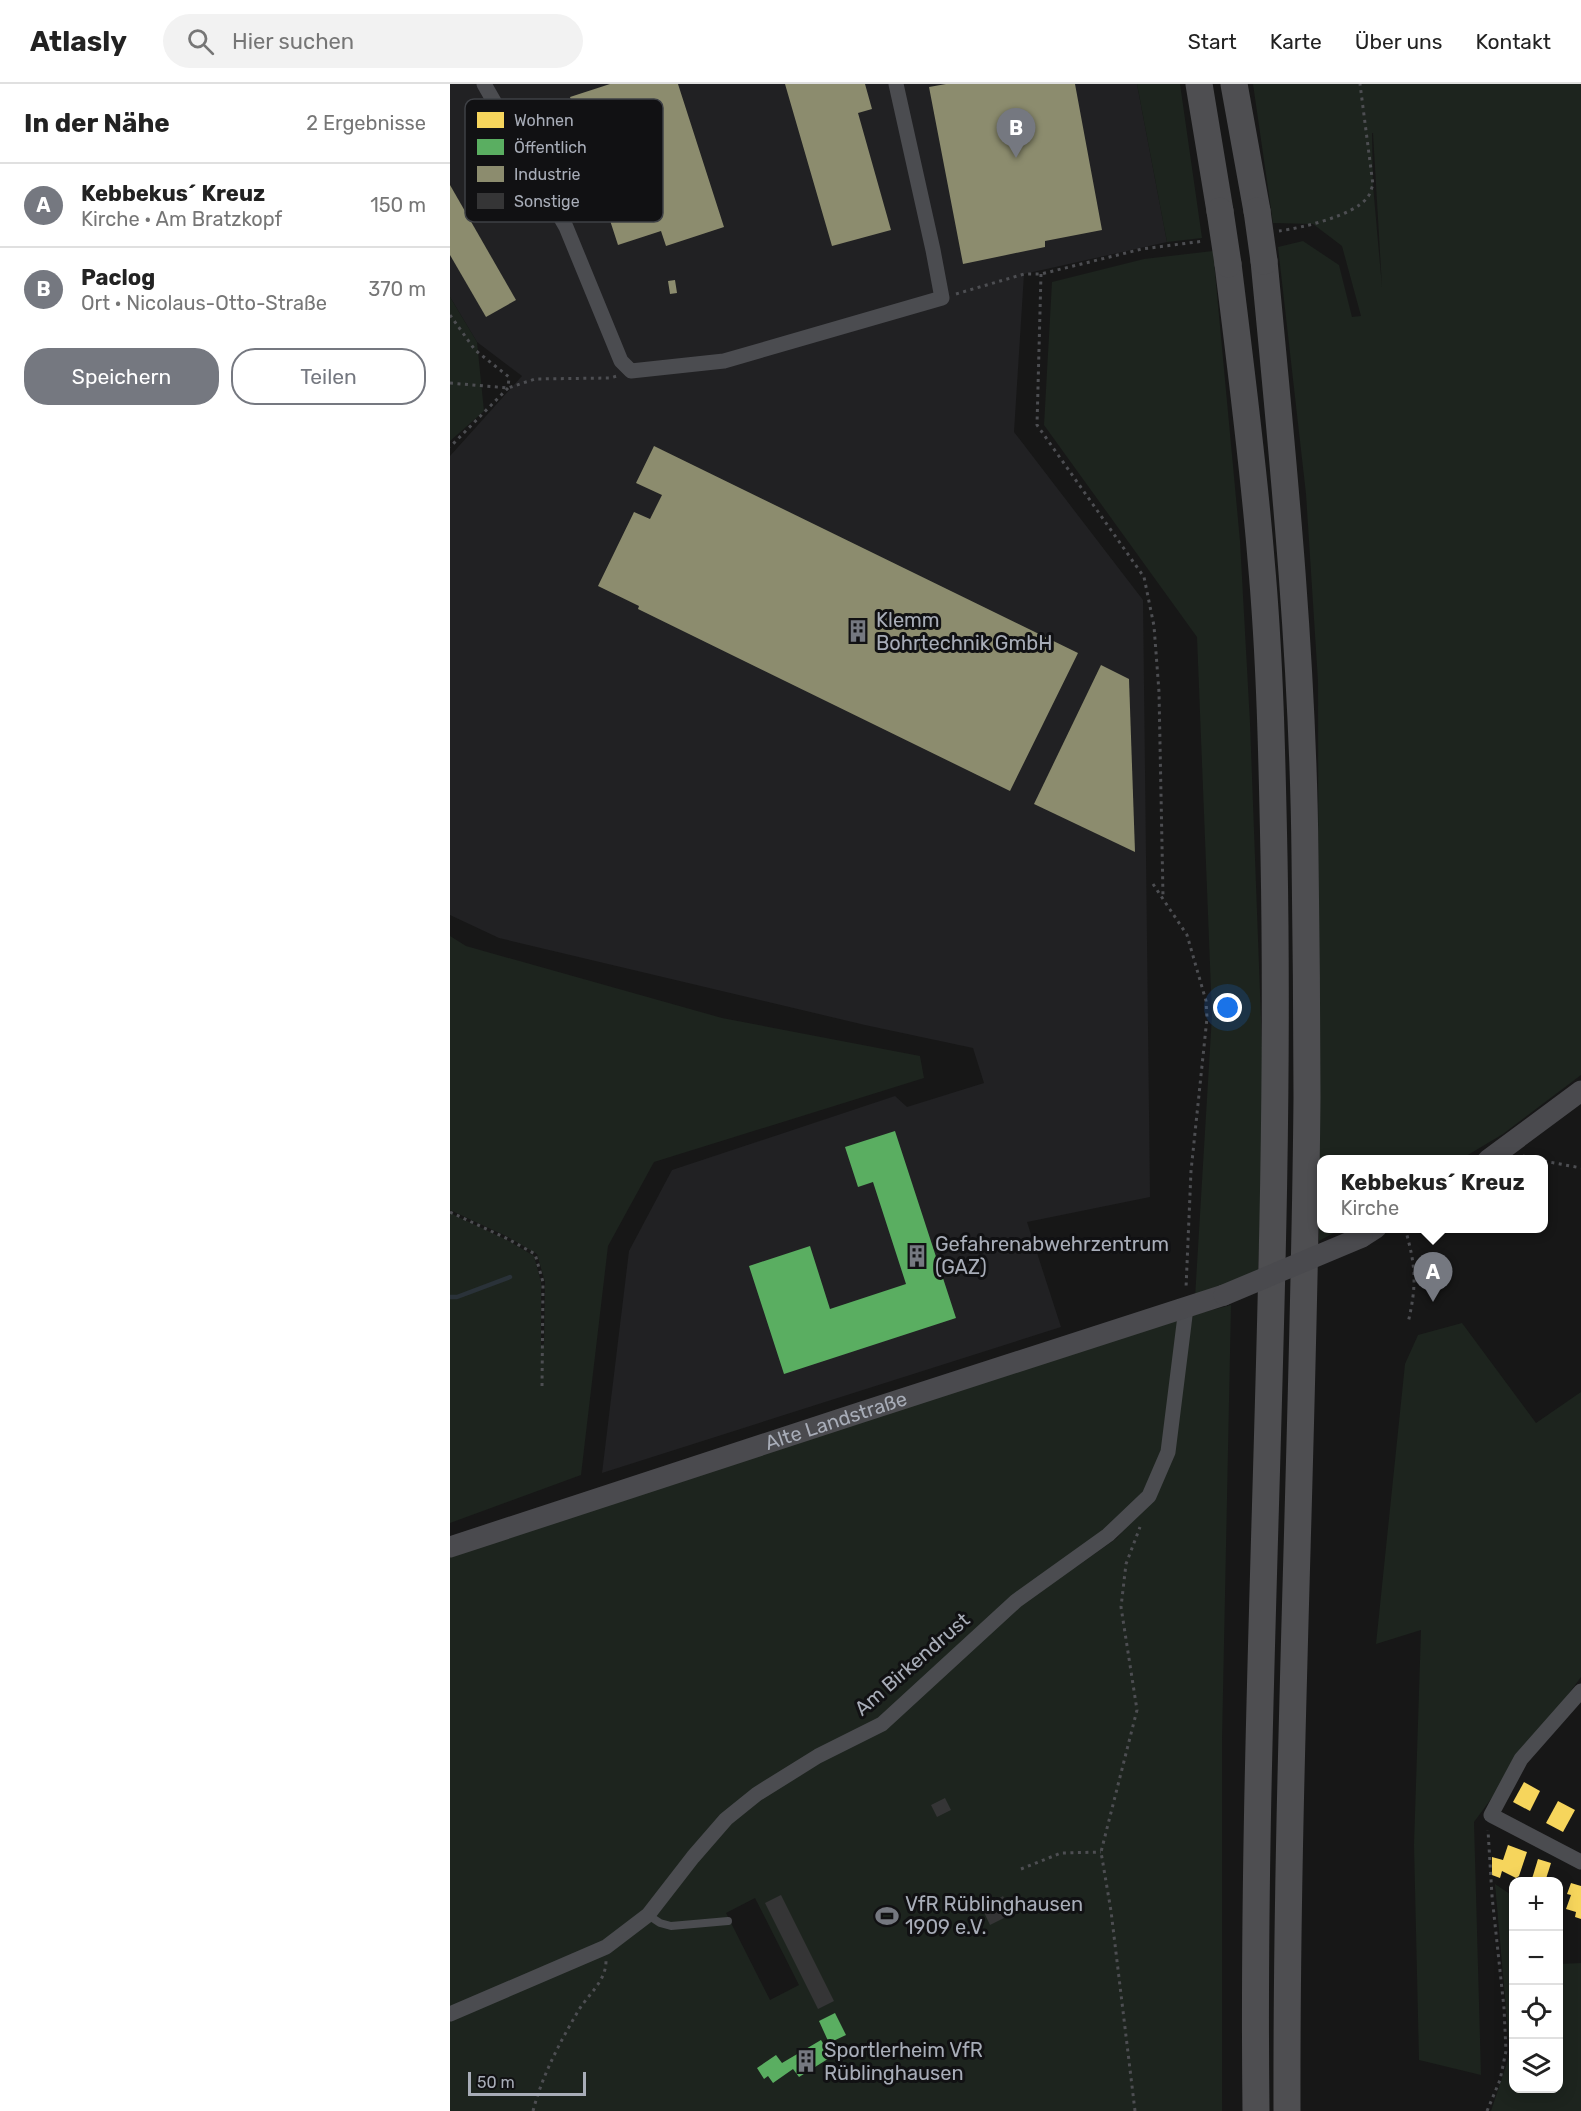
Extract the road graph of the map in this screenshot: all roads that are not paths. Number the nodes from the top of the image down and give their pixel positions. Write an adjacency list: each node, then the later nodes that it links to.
1 (484, 84): 5 (street)
2 (896, 84): 6 (street)
3 (1199, 84): 17 (highway, bridge)
4 (1234, 84): 18 (highway, bridge)
5 (493, 99)
6 (563, 222)
7 (1581, 1091): 8 (street)
8 (1495, 1155)
9 (1369, 1233): 10 (street, Alte Landstraße, bridge)
10 (1186, 1308): 11 (street, Alte Landstraße); 14 (street, Am Birkendrust)
11 (450, 1547)
12 (1581, 1691): 13 (street)
13 (1581, 1862)
14 (648, 1915): 15 (lane); 16 (street, Am Birkendrust)
15 (728, 1921)
16 (450, 2014)
17 (1256, 2111)
18 (1287, 2111)

